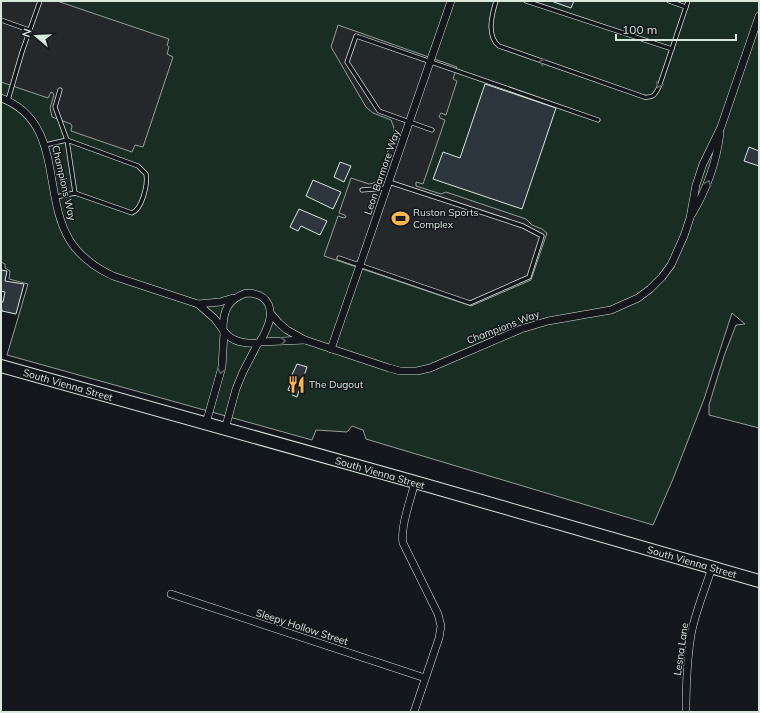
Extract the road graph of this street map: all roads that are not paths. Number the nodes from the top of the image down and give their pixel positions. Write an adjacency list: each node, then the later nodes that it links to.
1 (40, 1): 10 (lane)
2 (451, 1): 12 (street, Leon Barmore Way)
3 (496, 1): 11 (lane, one-way to 3)
4 (526, 1): 11 (lane)
5 (669, 1): 7 (lane)
6 (688, 1): 7 (lane)
7 (686, 7): 11 (lane)
8 (759, 16): 17 (street, Champions Way)
9 (1, 20): 10 (lane)
10 (29, 30): 14 (lane)
11 (672, 49)
12 (430, 62): 15 (lane); 16 (street, Leon Barmore Way); 16 (lane)
13 (60, 90): 19 (lane)
14 (4, 99): 20 (street, Champions Way)
15 (598, 120)
16 (409, 122): 18 (lane); 21 (street, Leon Barmore Way)
17 (721, 127): 25 (street, Champions Way); 25 (street, Champions Way, one-way to 17)
18 (432, 130)
19 (67, 140): 20 (lane); 23 (lane); 23 (lane)
20 (45, 146): 24 (street, Champions Way)
21 (388, 185): 22 (lane); 27 (street, Leon Barmore Way); 27 (lane)
22 (362, 190)
23 (75, 193): 24 (lane)
24 (56, 196): 29 (street, Champions Way)
25 (690, 218): 34 (street, Champions Way)
26 (339, 258): 27 (lane)
27 (360, 265): 34 (street, Leon Barmore Way)
28 (236, 297): 29 (street, Champions Way); 30 (street, Champions Way); 31 (street)
29 (198, 304): 31 (street, Champions Way)
30 (272, 314): 32 (street, Champions Way); 33 (street)
31 (223, 331): 33 (street, Champions Way); 36 (street, one-way to 36)
32 (306, 340): 33 (street, Champions Way, one-way to 32); 34 (street, Champions Way)
33 (259, 343): 37 (street)
34 (332, 349)
35 (1, 366): 36 (highway, South Vienna Street)
36 (206, 424): 37 (highway, South Vienna Street)
37 (225, 429): 38 (highway, South Vienna Street)
38 (414, 482): 39 (highway, South Vienna Street); 42 (street)
39 (712, 567): 40 (highway, South Vienna Street); 44 (street, Lesna Lane)
40 (759, 581)
41 (171, 594): 42 (street, Sleepy Hollow Street)
42 (425, 678): 43 (street)
43 (414, 712)
44 (686, 712)

